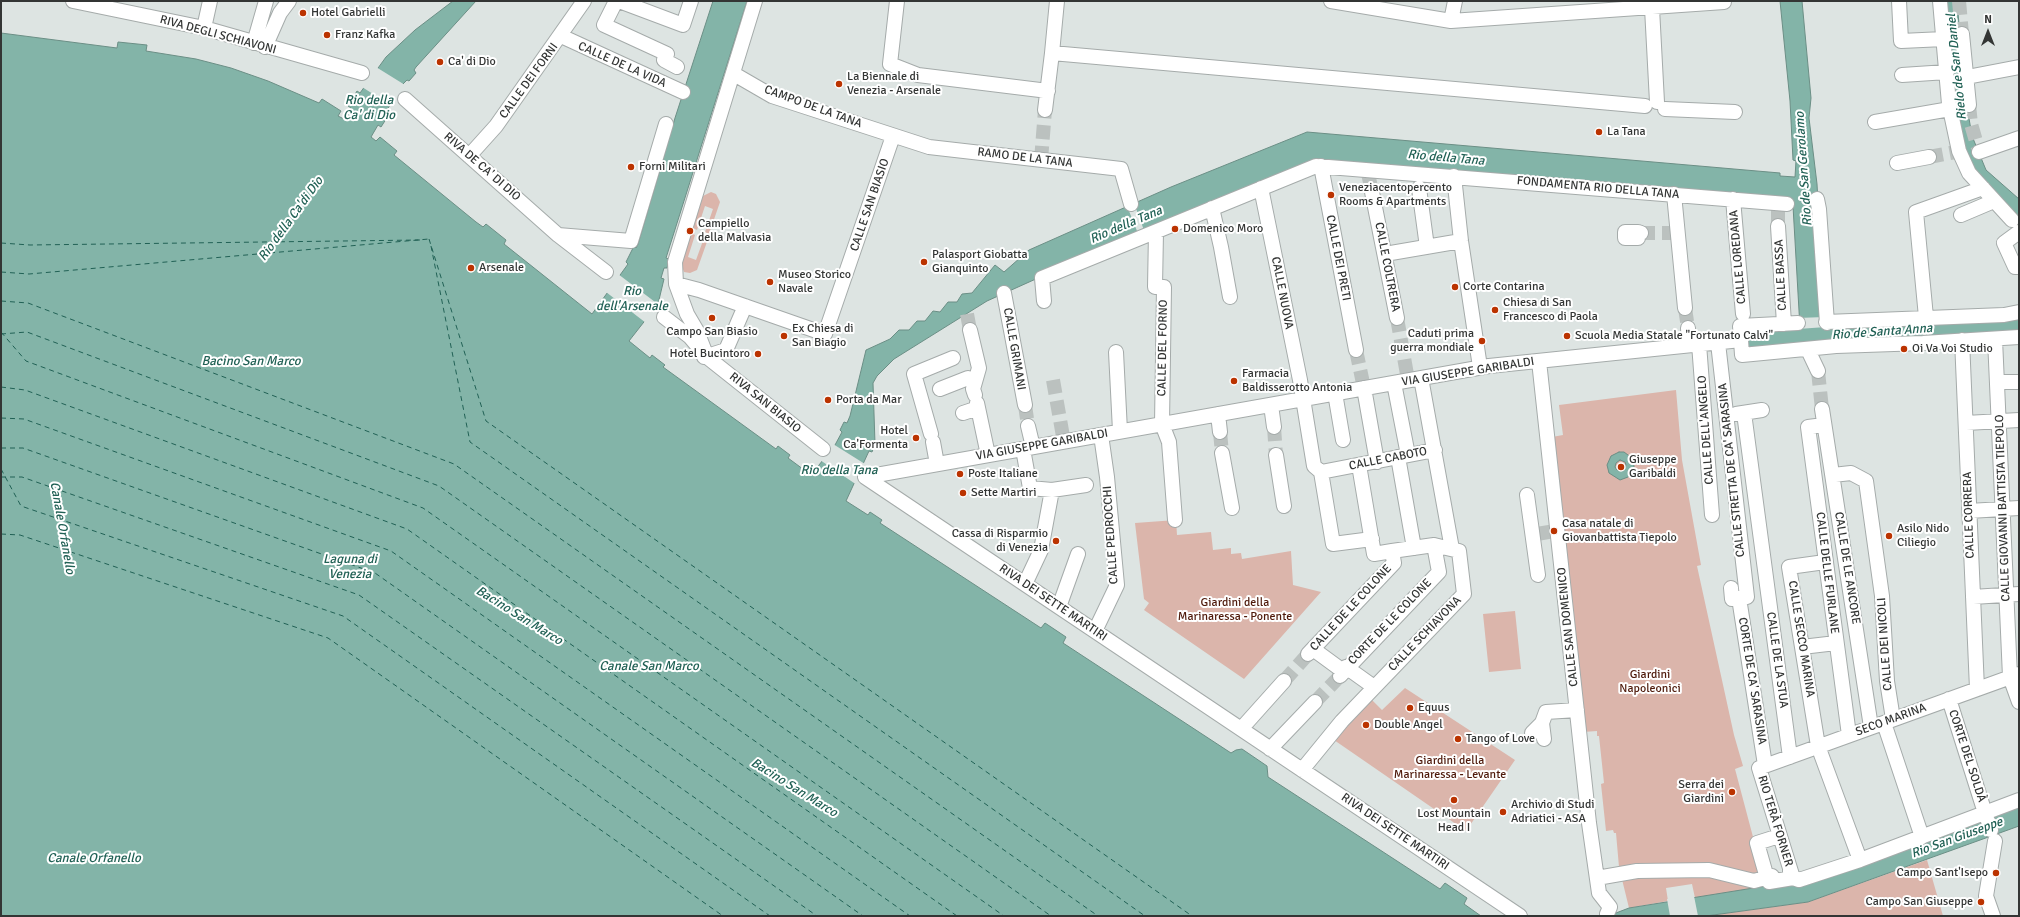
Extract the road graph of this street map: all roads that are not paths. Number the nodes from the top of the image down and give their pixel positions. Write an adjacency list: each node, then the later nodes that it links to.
1 (73, 1): 19 (street, RIVA DEGLI SCHIAVONI)
2 (210, 1): 19 (street)
3 (266, 1): 23 (street)
4 (289, 1): 23 (street)
5 (584, 1): 21 (street, CALLE DEI FORNI)
6 (616, 1): 25 (street)
7 (619, 1): 8 (street)
8 (691, 1)
9 (755, 1): 29 (street)
10 (896, 1): 32 (street)
11 (1057, 1): 24 (street)
12 (1331, 1): 18 (street)
13 (1455, 1): 18 (street)
14 (1724, 1): 17 (street)
15 (1899, 1): 22 (street)
16 (1940, 1): 22 (street)
17 (1652, 8): 18 (street); 36 (street)
18 (1451, 21)
19 (204, 28): 23 (street, RIVA DEGLI SCHIAVONI)
20 (1962, 34): 31 (street)
21 (561, 36): 33 (street, CALLE DE LA VIDA); 45 (street, CALLE DEI FORNI)
22 (1944, 39): 27 (street)
23 (260, 45): 28 (street, RIVA DEGLI SCHIAVONI)
24 (1052, 53): 32 (street); 36 (street)
25 (677, 66)
26 (2019, 67): 31 (street)
27 (1947, 72): 30 (street); 37 (street)
28 (362, 73)
29 (734, 74): 42 (street, CAMPO DE LA TANA); 72 (street)
30 (1902, 75)
31 (1967, 77): 35 (street)
32 (1048, 91): 38 (street)
33 (683, 92)
34 (405, 99): 45 (street, RIVA DE CA' DI DIO)
35 (1969, 105)
36 (1655, 106): 39 (street)
37 (1950, 109): 40 (street); 52 (street)
38 (1045, 110)
39 (1735, 112)
40 (1875, 122)
41 (666, 124): 66 (street)
42 (893, 136): 58 (street, RAMO DE LA TANA); 76 (street, CALLE SAN BIASIO)
43 (2019, 138): 44 (street)
44 (1979, 151)
45 (469, 156): 66 (street, RIVA DE CA' DI DIO)
46 (1929, 157): 47 (street)
47 (1897, 163)
48 (1321, 166): 50 (street, FONDAMENTA RIO DELLA TANA); 51 (street, FONDAMENTA RIO DELLA TANA); 91 (street, CALLE DEI PRETI)
49 (1454, 176): 50 (street, FONDAMENTA RIO DELLA TANA); 54 (street, FONDAMENTA RIO DELLA TANA); 67 (street)
50 (1418, 180): 68 (street)
51 (1261, 188): 60 (street, FONDAMENTA RIO DELLA TANA); 107 (street, CALLE NUOVA)
52 (1983, 188): 57 (street); 80 (street)
53 (1372, 192): 69 (street, CALLE COLTRERA)
54 (1674, 194): 56 (street, FONDAMENTA RIO DELLA TANA); 77 (street)
55 (1817, 199): 80 (street)
56 (1733, 200): 59 (street, FONDAMENTA RIO DELLA TANA); 83 (street, CALLE LOREDANA)
57 (1994, 200): 61 (street); 62 (street)
58 (1131, 204)
59 (1781, 205)
60 (1213, 210): 64 (street, FONDAMENTA RIO DELLA TANA); 75 (street)
61 (1961, 215)
62 (2012, 220)
63 (1778, 226): 82 (street, CALLE BASSA)
64 (1156, 232): 74 (street, FONDAMENTA RIO DELLA TANA); 120 (street, CALLE DEL FORNO)
65 (2019, 232): 70 (street)
66 (558, 239): 71 (street, RIVA DE CA' DI DIO)
67 (1461, 241): 68 (street); 97 (street)
68 (1427, 247): 69 (street)
69 (1385, 254): 81 (street, CALLE COLTRERA)
70 (2019, 267)
71 (606, 272)
72 (676, 283): 76 (street); 94 (street)
73 (1004, 292): 109 (street, CALLE GRIMANI)
74 (1043, 296)
75 (1230, 297)
76 (748, 307): 94 (street)
77 (1685, 308)
78 (2019, 312): 80 (street)
79 (664, 317): 94 (street, RIVA SAN BIASIO)
80 (1926, 317)
81 (1397, 318)
82 (1791, 324): 83 (street, VIA GIUSEPPE GARIBALDI)
83 (1742, 326): 89 (street, VIA GIUSEPPE GARIBALDI); 92 (street, CALLE LOREDANA)
84 (1688, 328): 90 (street)
85 (970, 330): 108 (street)
86 (2019, 337): 87 (street)
87 (1995, 339): 88 (street); 101 (street, CALLE GIOVANNI BATTISTA TIEPOLO)
88 (1962, 340): 92 (street); 119 (street, CALLE CORRERA)
89 (1718, 343): 90 (street, VIA GIUSEPPE GARIBALDI); 116 (street, CALLE STRETTA DE CA' SARASINA)
90 (1694, 345): 96 (street, VIA GIUSEPPE GARIBALDI); 149 (street, CALLE DELL'ANGELO)
91 (1356, 350)
92 (1808, 350): 98 (street)
93 (1116, 352): 124 (street)
94 (706, 357): 129 (street, RIVA SAN BIASIO)
95 (953, 358): 136 (street)
96 (1539, 361): 97 (street, VIA GIUSEPPE GARIBALDI); 178 (street, CALLE SAN DOMENICO)
97 (1480, 367): 100 (street, VIA GIUSEPPE GARIBALDI)
98 (1818, 371)
99 (968, 378): 105 (street)
100 (1421, 378): 103 (street, VIA GIUSEPPE GARIBALDI); 130 (street, CALLE SCHIAVONA)
101 (1998, 382): 102 (street); 118 (street, CALLE GIOVANNI BATTISTA TIEPOLO)
102 (2019, 382)
103 (1394, 383): 104 (street, VIA GIUSEPPE GARIBALDI); 133 (street)
104 (1364, 388): 106 (street, VIA GIUSEPPE GARIBALDI); 135 (street)
105 (940, 389)
106 (1335, 393): 107 (street, VIA GIUSEPPE GARIBALDI); 127 (street)
107 (1303, 399): 110 (street, VIA GIUSEPPE GARIBALDI); 138 (street, CALLE NUOVA)
108 (977, 402): 113 (street); 131 (street)
109 (1024, 405)
110 (1271, 405): 115 (street, VIA GIUSEPPE GARIBALDI); 123 (street)
111 (1822, 409): 121 (street, CALLE DE LE ANCORE)
112 (1762, 410): 114 (street)
113 (963, 413)
114 (1744, 413): 116 (street); 158 (street, CALLE DE LA STUA)
115 (1218, 414): 120 (street, VIA GIUSEPPE GARIBALDI); 125 (street)
116 (1726, 416): 159 (street, CALLE STRETTA DE CA' SARASINA)
117 (2019, 420): 118 (street)
118 (2000, 421): 119 (street); 147 (street, CALLE GIOVANNI BATTISTA TIEPOLO)
119 (1966, 423): 148 (street, CALLE CORRERA)
120 (1162, 424): 124 (street, VIA GIUSEPPE GARIBALDI); 150 (street)
121 (1824, 425): 139 (street, CALLE DE LE ANCORE); 157 (street, CALLE DELLE FURLANE)
122 (1028, 426): 128 (street)
123 (1274, 427)
124 (1120, 432): 126 (street, VIA GIUSEPPE GARIBALDI)
125 (1220, 432)
126 (1101, 435): 128 (street, VIA GIUSEPPE GARIBALDI); 167 (street, CALLE PEDROCCHI)
127 (1343, 440)
128 (1028, 448): 131 (street, VIA GIUSEPPE GARIBALDI); 142 (street)
129 (823, 449)
130 (1435, 450): 133 (street, CALLE CABOTO); 154 (street, CALLE SCHIAVONA)
131 (988, 455): 136 (street, VIA GIUSEPPE GARIBALDI)
132 (1276, 455): 144 (street)
133 (1403, 456): 135 (street, CALLE CABOTO); 153 (street)
134 (1220, 458): 145 (street)
135 (1377, 462): 137 (street, CALLE CABOTO)
136 (937, 464): 140 (street, VIA GIUSEPPE GARIBALDI)
137 (1359, 465): 138 (street, CALLE CABOTO); 151 (street)
138 (1321, 472): 151 (street, CALLE NUOVA)
139 (1833, 475): 179 (street, CALLE DEI NICOLI); 180 (street, CALLE DE LE ANCORE)
140 (865, 477): 162 (street, RIVA DEI SETTE MARTIRI)
141 (1086, 485): 142 (street)
142 (1052, 490): 162 (street)
143 (1527, 495): 160 (street)
144 (1284, 506)
145 (1232, 508)
146 (2019, 508): 147 (street)
147 (2003, 509): 148 (street); 164 (street, CALLE GIOVANNI BATTISTA TIEPOLO)
148 (1969, 511): 165 (street, CALLE CORRERA)
149 (1712, 515)
150 (1175, 520)
151 (1372, 539): 155 (street)
152 (1434, 545): 153 (street, CALLE DE LE COLONE); 154 (street, CALLE DE LE COLONE); 170 (street, CORTE DE LE COLONE)
153 (1414, 548): 155 (street, CALLE DE LE COLONE)
154 (1452, 549): 173 (street, CALLE SCHIAVONA)
155 (1392, 551): 170 (street, CALLE DE LE COLONE)
156 (1078, 554): 166 (street)
157 (1825, 562): 168 (street, CALLE DELLE FURLANE); 169 (street, CALLE SECCO MARINA)
158 (1764, 564): 159 (street); 161 (street, CALLE DE LA STUA)
159 (1743, 567): 163 (street, CALLE STRETTA DE CA' SARASINA)
160 (1538, 575)
161 (1766, 582): 163 (street); 186 (street, CALLE DE LA STUA)
162 (1025, 584): 166 (street, RIVA DEI SETTE MARTIRI)
163 (1740, 592): 187 (street, CORTE DE CA' SARASINA)
164 (2013, 595): 165 (street); 171 (street, CALLE GIOVANNI BATTISTA TIEPOLO)
165 (1973, 597): 174 (street, CALLE CORRERA)
166 (1059, 607): 167 (street, RIVA DEI SETTE MARTIRI)
167 (1095, 631): 181 (street, RIVA DEI SETTE MARTIRI)
168 (1836, 643): 169 (street); 182 (street, CALLE DELLE FURLANE)
169 (1802, 647): 184 (street, CALLE SECCO MARINA)
170 (1343, 671): 173 (street)
171 (2014, 676): 174 (street, SECO MARINA); 177 (street, CALLE GIOVANNI BATTISTA TIEPOLO)
172 (1284, 681): 181 (street)
173 (1374, 687): 188 (street, CALLE SCHIAVONA)
174 (1977, 689): 175 (street, SECO MARINA)
175 (1949, 699): 179 (street, SECO MARINA); 190 (street, CORTE DEL SOLDÀ)
176 (1315, 702): 185 (street)
177 (2019, 702)
178 (1577, 710): 183 (street); 195 (street, CALLE SAN DOMENICO)
179 (1889, 721): 180 (street, SECO MARINA); 192 (street, CALLE DEI NICOLI)
180 (1871, 728): 182 (street, SECO MARINA)
181 (1241, 729): 185 (street, RIVA DEI SETTE MARTIRI)
182 (1849, 735): 184 (street, SECO MARINA)
183 (1538, 736)
184 (1818, 746): 186 (street, SECO MARINA); 193 (street, CALLE SECCO MARINA)
185 (1270, 749): 188 (street, RIVA DEI SETTE MARTIRI)
186 (1790, 757): 187 (street, SECO MARINA)
187 (1764, 766): 191 (street, RIO TERÀ FORNER)
188 (1302, 770): 198 (street, RIVA DEI SETTE MARTIRI)
189 (2019, 800): 190 (street)
190 (1990, 826): 192 (street); 199 (street)
191 (1779, 836): 194 (street, RIO TERÀ FORNER); 196 (street)
192 (1922, 837): 193 (street)
193 (1860, 860): 194 (street)
194 (1794, 876): 196 (street)
195 (1597, 878): 196 (street); 197 (street, CALLE SAN DOMENICO)
196 (1770, 878)
197 (1603, 904)
198 (1520, 916)
199 (1993, 916)

